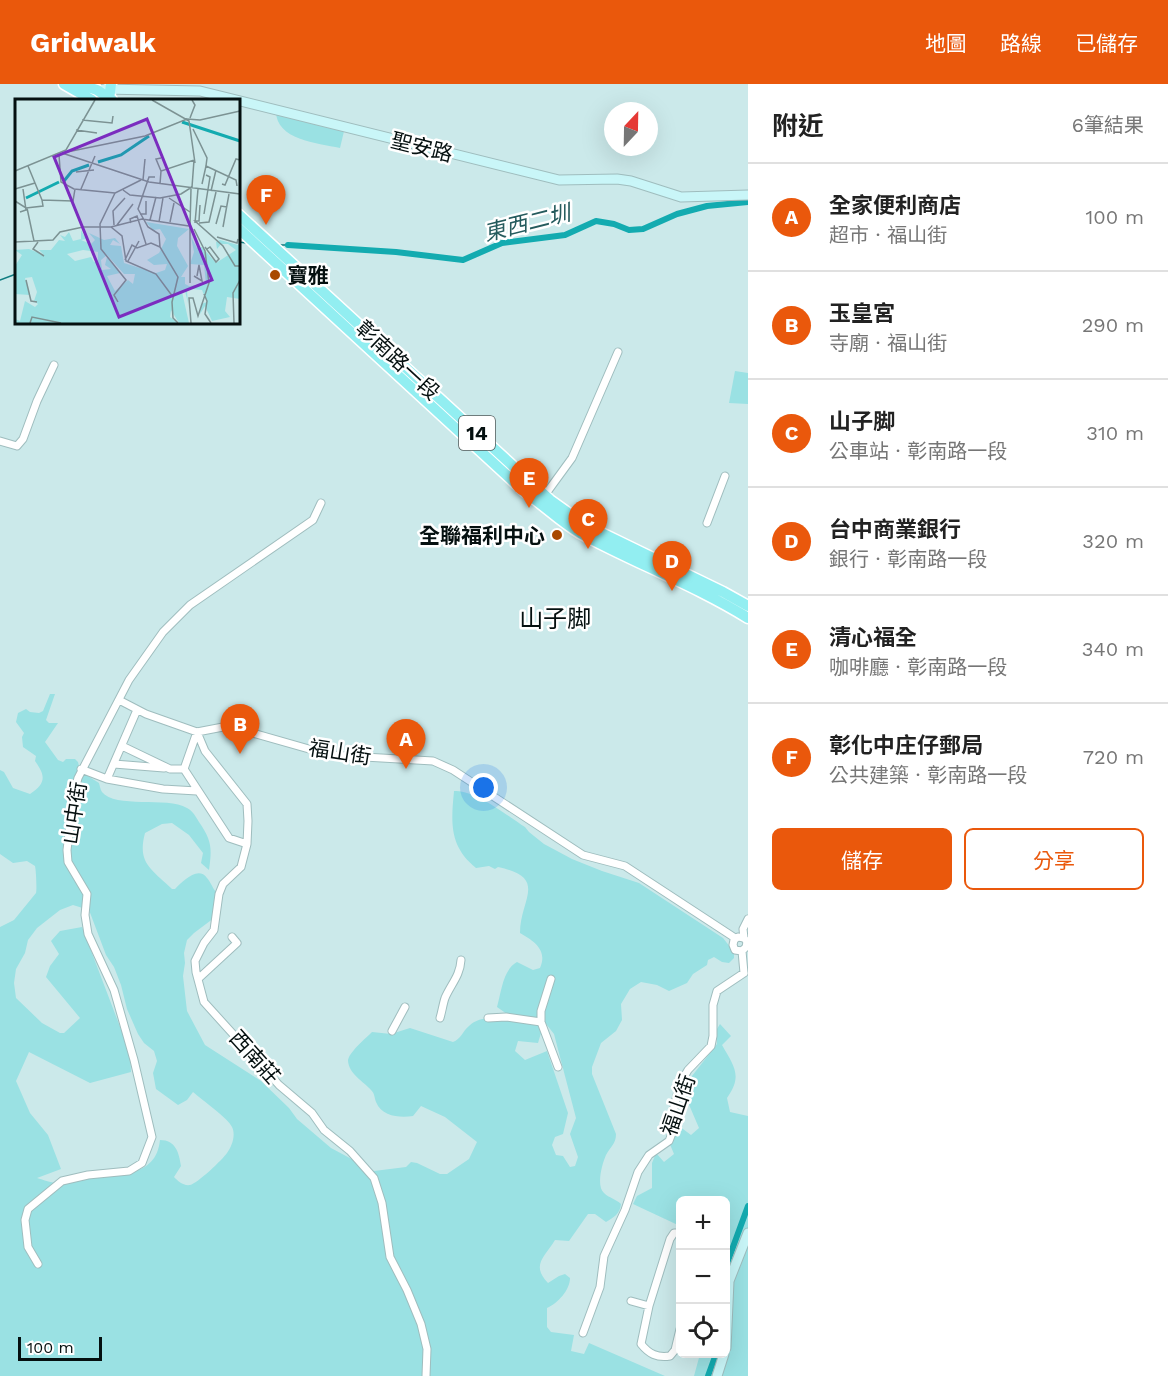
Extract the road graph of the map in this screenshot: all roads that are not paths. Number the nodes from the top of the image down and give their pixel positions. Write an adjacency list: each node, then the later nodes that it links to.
1 (64, 84): 4 (main road)
2 (79, 84): 3 (main road)
3 (107, 93): 5 (street, 聖安路)
4 (90, 99)
5 (232, 99)
6 (240, 101): 7 (street, 聖安路)
7 (748, 195)
8 (240, 216): 14 (main road, 彰南路一段 / 14)
9 (240, 230): 18 (main road, 彰南路一段 / 14)
10 (618, 352): 14 (street)
11 (54, 365): 12 (street)
12 (0, 441)
13 (725, 476): 16 (street)
14 (545, 495): 17 (main road, 彰南路一段 / 14)
15 (321, 503): 19 (street, 山中街)
16 (707, 523)
17 (748, 606)
18 (748, 618)
19 (119, 700): 20 (street, 福山街); 24 (street, 山中街)
20 (137, 710): 21 (street, 福山街); 22 (street)
21 (197, 732): 26 (street); 29 (street, 西南莊); 33 (street, 福山街)
22 (122, 746): 23 (street); 25 (street)
23 (114, 764): 25 (street); 27 (street)
24 (81, 769): 27 (street); 47 (street, 山中街)
25 (170, 769): 26 (street)
26 (184, 769): 28 (street)
27 (107, 779): 28 (street)
28 (197, 791): 29 (street)
29 (247, 844): 37 (street, 西南莊)
30 (748, 919): 31 (street, 福山街)
31 (746, 936): 33 (street); 34 (street, 福山街)
32 (232, 937): 37 (street)
33 (735, 938): 34 (street, 福山街)
34 (742, 951): 36 (street, 福山街)
35 (461, 960): 40 (street)
36 (746, 973): 51 (street, 福山街)
37 (198, 979): 54 (street, 西南莊)
38 (550, 979): 42 (street)
39 (405, 1007): 43 (street)
40 (440, 1018)
41 (489, 1018): 42 (street)
42 (541, 1023): 44 (street)
43 (392, 1031)
44 (558, 1067)
45 (676, 1233): 50 (street)
46 (748, 1233): 48 (street)
47 (38, 1264)
48 (730, 1278)
49 (631, 1301): 50 (street)
50 (649, 1306): 52 (street)
51 (584, 1333)
52 (676, 1346)
53 (722, 1358): 55 (street)
54 (426, 1376)
55 (717, 1376)

